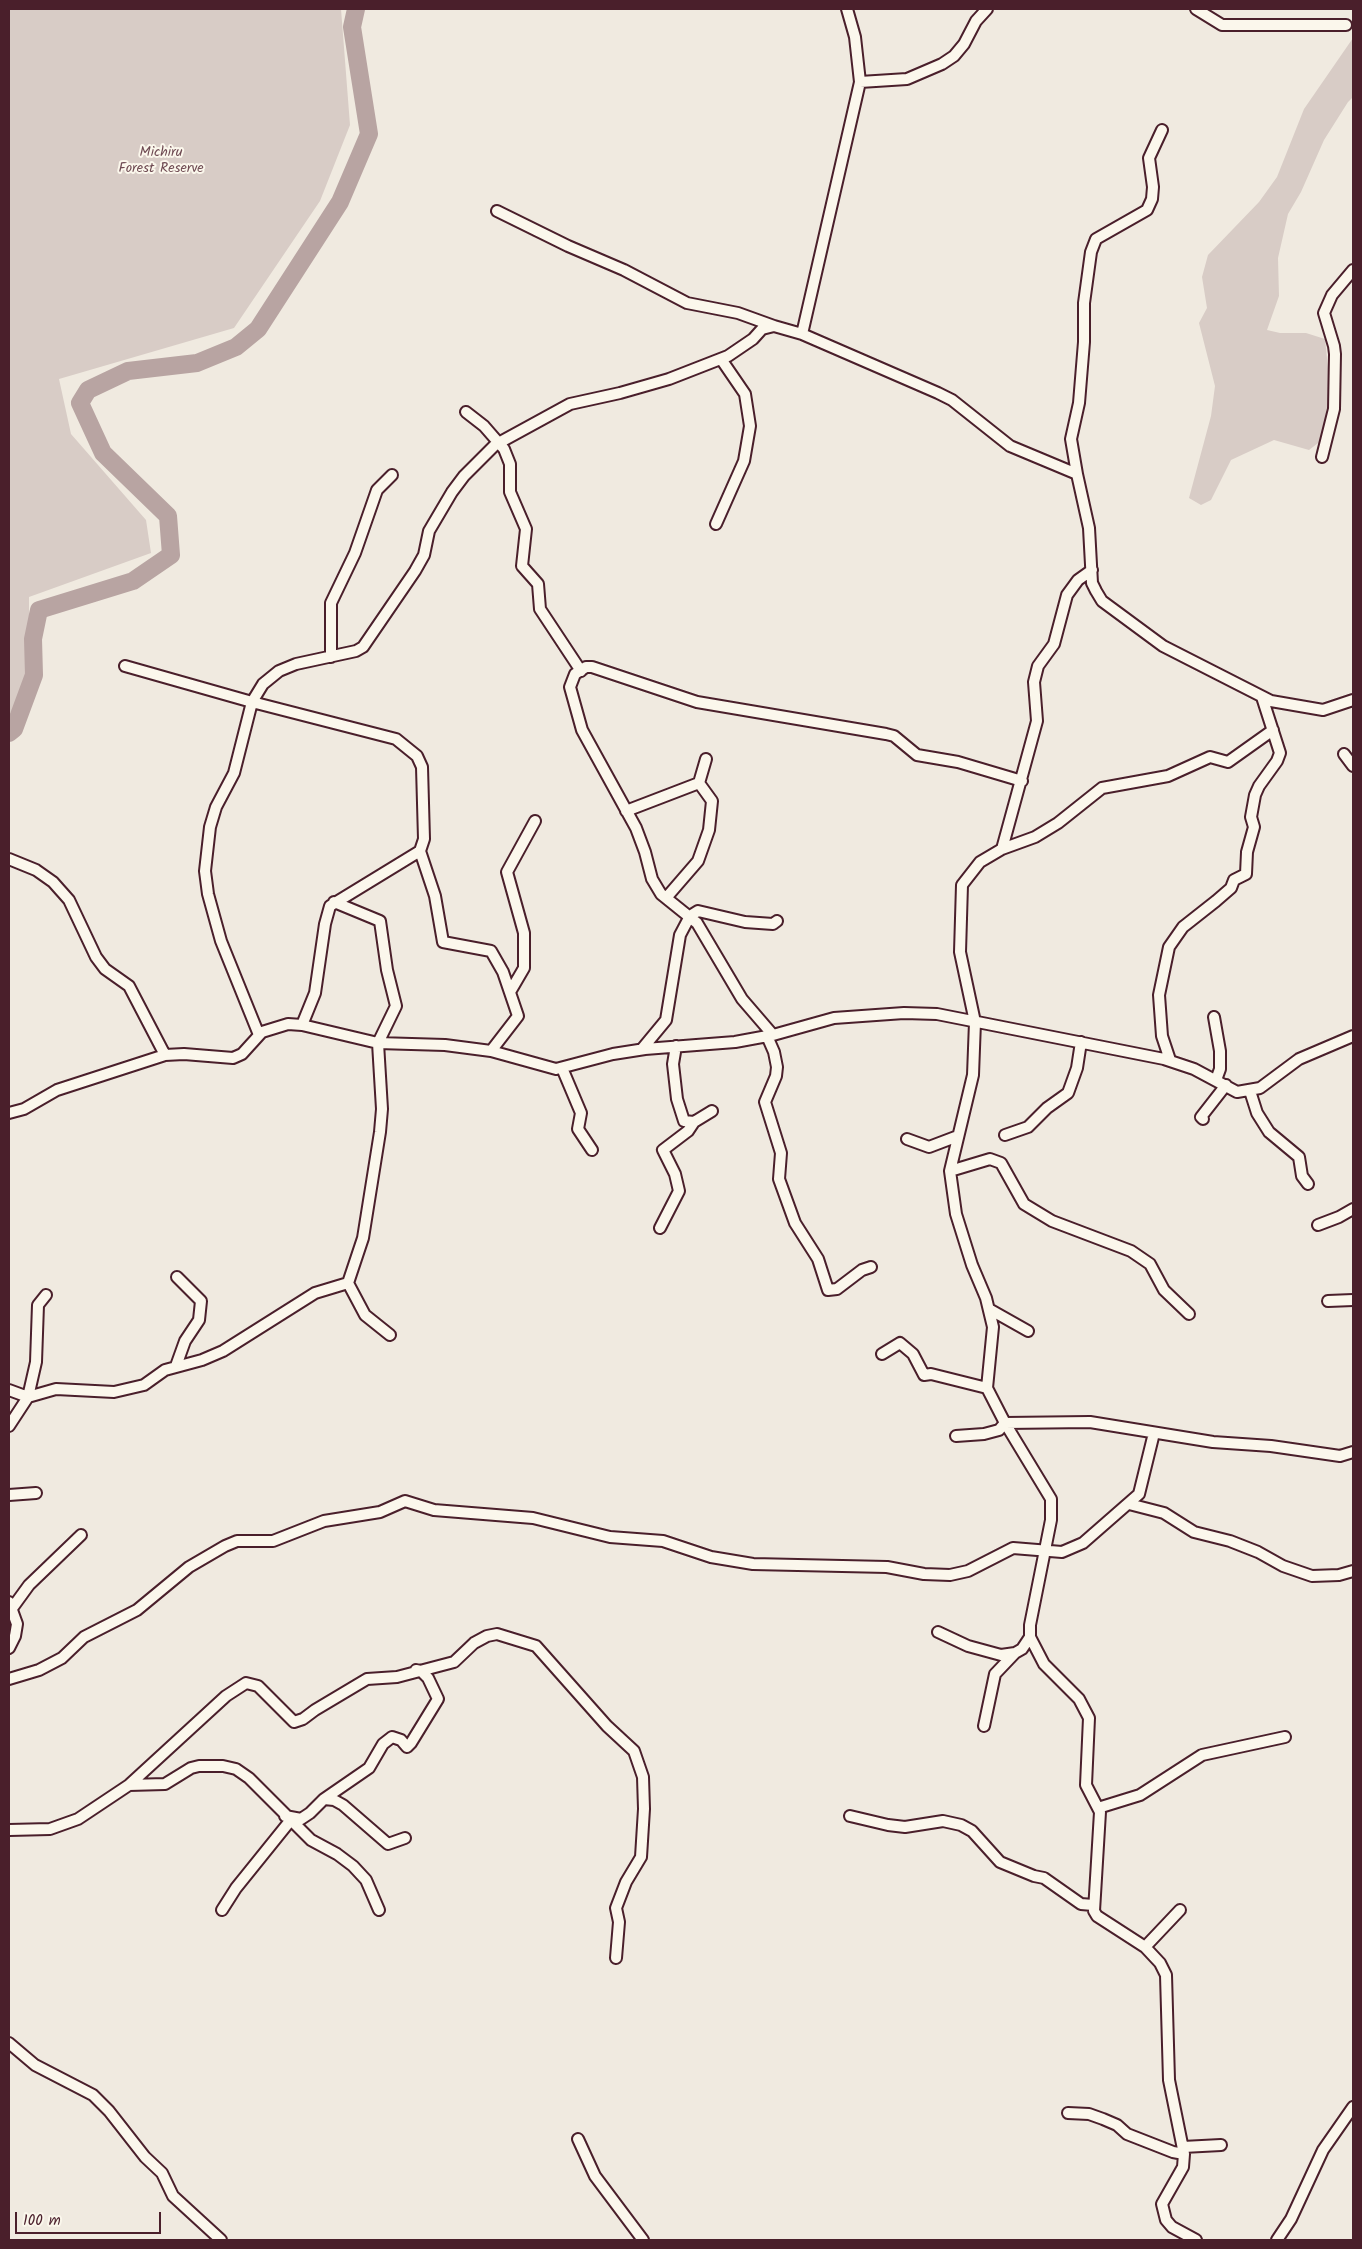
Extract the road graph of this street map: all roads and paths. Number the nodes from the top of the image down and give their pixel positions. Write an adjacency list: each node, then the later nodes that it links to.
1 (847, 9): 5 (street)
2 (987, 9): 5 (street)
3 (1196, 9): 4 (street)
4 (1346, 25)
5 (860, 82): 10 (street)
6 (1162, 130): 15 (street)
7 (497, 211): 9 (street)
8 (1353, 270): 14 (street)
9 (774, 326): 10 (street); 11 (street)
10 (802, 334): 15 (street)
11 (721, 359): 13 (street); 17 (street)
12 (466, 412): 13 (street)
13 (499, 443): 19 (street); 21 (street)
14 (1322, 456)
15 (1077, 474): 18 (street)
16 (392, 475): 19 (street)
17 (716, 524)
18 (1092, 570): 22 (street); 29 (street)
19 (331, 657): 24 (street)
20 (125, 666): 24 (street)
21 (581, 670): 29 (street); 31 (street)
22 (1262, 697): 23 (street); 25 (street)
23 (1353, 700)
24 (252, 702): 34 (street); 44 (street)
25 (1273, 730): 33 (street); 53 (street)
26 (1344, 754): 28 (street)
27 (706, 759): 30 (street)
28 (1353, 766)
29 (1022, 781): 33 (street)
30 (699, 783): 31 (street); 36 (street)
31 (626, 811): 36 (street)
32 (535, 821): 40 (street)
33 (1002, 850): 42 (street)
34 (420, 851): 37 (street); 40 (street)
35 (9, 859): 52 (street)
36 (666, 898): 38 (street)
37 (334, 902): 43 (street); 47 (street)
38 (690, 916): 39 (street); 45 (street); 50 (street)
39 (777, 921)
40 (510, 992): 51 (street)
41 (1214, 1017): 55 (street)
42 (976, 1022): 45 (street); 48 (street); 62 (street)
43 (302, 1025): 44 (street); 47 (street)
44 (259, 1035): 52 (street)
45 (770, 1036): 49 (street); 70 (street)
46 (1353, 1036): 56 (street)
47 (378, 1042): 51 (street); 72 (street)
48 (1081, 1042): 53 (street); 61 (street)
49 (676, 1046): 50 (street); 60 (street)
50 (642, 1049): 54 (street)
51 (491, 1051): 54 (street)
52 (165, 1056): 58 (street)
53 (1170, 1060): 55 (street)
54 (562, 1068): 64 (street)
55 (1221, 1083): 56 (street); 59 (street)
56 (1250, 1091): 66 (street)
57 (712, 1111): 60 (street)
58 (9, 1113)
59 (1202, 1119)
60 (694, 1122): 69 (street)
61 (1004, 1134)
62 (958, 1136): 63 (street); 65 (street)
63 (907, 1139)
64 (592, 1150)
65 (950, 1171): 76 (street); 77 (street)
66 (1308, 1184)
67 (1353, 1209): 68 (street)
68 (1318, 1225)
69 (660, 1228)
70 (870, 1266)
71 (177, 1276): 81 (street)
72 (348, 1283): 79 (street); 81 (street)
73 (46, 1295): 84 (street)
74 (1353, 1300): 75 (street)
75 (1328, 1301)
76 (989, 1309): 78 (street); 82 (street)
77 (1189, 1314)
78 (1028, 1331)
79 (390, 1335)
80 (882, 1354): 82 (street)
81 (176, 1366): 84 (street)
82 (987, 1388): 85 (street)
83 (9, 1390): 84 (street)
84 (28, 1397): 86 (street)
85 (1005, 1423): 87 (street); 88 (street); 94 (street)
86 (9, 1426)
87 (1154, 1433): 89 (street); 92 (street)
88 (956, 1436)
89 (1353, 1452)
90 (36, 1493): 91 (street)
91 (9, 1495)
92 (1129, 1504): 94 (street); 95 (street)
93 (80, 1535): 96 (street)
94 (1044, 1552): 98 (street); 104 (street)
95 (1353, 1571)
96 (11, 1604): 99 (street)
97 (938, 1632): 100 (street)
98 (1030, 1637): 100 (street); 109 (street)
99 (9, 1648)
100 (1015, 1653): 105 (street)
101 (434, 1666): 102 (street); 103 (street); 119 (street)
102 (416, 1670): 103 (street); 107 (street)
103 (428, 1678): 108 (street)
104 (9, 1679)
105 (984, 1726)
106 (1285, 1737): 109 (street)
107 (129, 1785): 111 (street); 112 (street)
108 (324, 1799): 111 (street); 113 (street)
109 (1098, 1808): 114 (street)
110 (850, 1816): 114 (street)
111 (287, 1818): 115 (street); 116 (street)
112 (9, 1830)
113 (405, 1838)
114 (1093, 1905): 118 (street)
115 (222, 1910)
116 (379, 1910)
117 (1180, 1910): 118 (street)
118 (1145, 1947): 125 (street)
119 (616, 1958)
120 (9, 2043): 126 (street)
121 (1353, 2107): 129 (street)
122 (1068, 2113): 125 (street)
123 (578, 2139): 127 (street)
124 (1221, 2145): 125 (street)
125 (1184, 2151): 128 (street)
126 (221, 2240)
127 (643, 2240)
128 (1196, 2240)
129 (1277, 2240)

